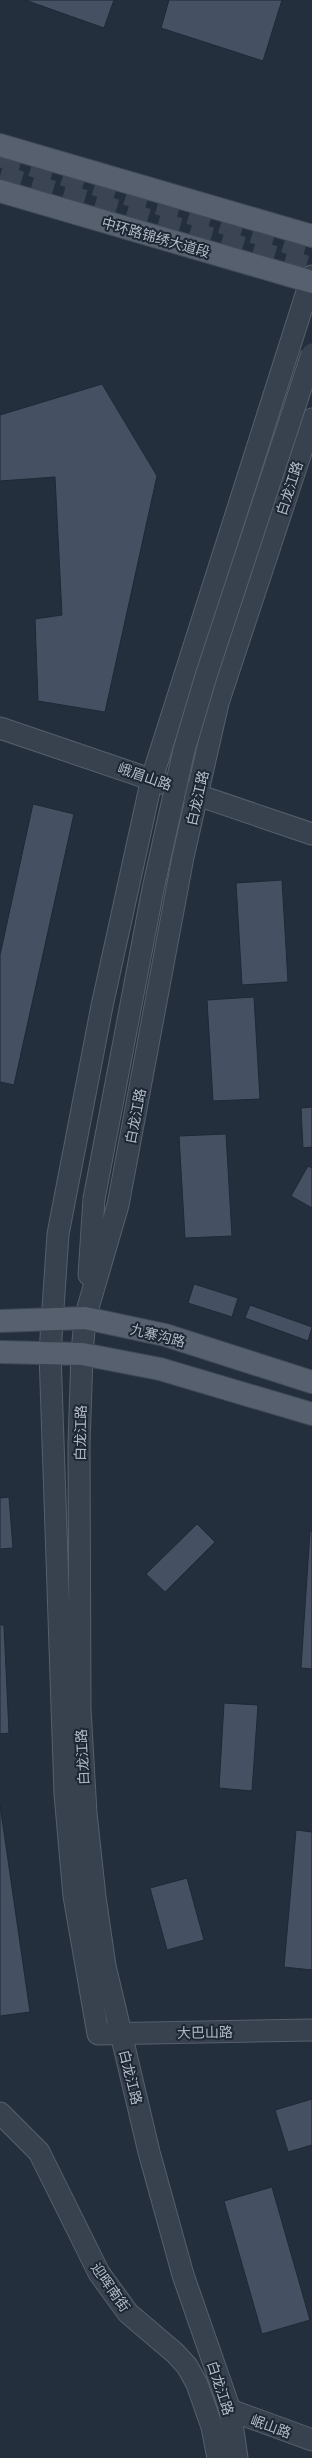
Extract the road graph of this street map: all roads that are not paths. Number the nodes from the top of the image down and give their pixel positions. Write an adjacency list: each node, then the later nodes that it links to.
1 (0, 145): 3 (main road)
2 (0, 191): 4 (main road, 中环路锦绣大道段)
3 (312, 236)
4 (311, 280): 8 (street, 白龙江路)
5 (312, 354): 12 (street, bridge)
6 (312, 419): 9 (street, 白龙江路)
7 (0, 728): 8 (street, 峨眉山路)
8 (152, 778): 9 (street, 峨眉山路); 11 (street, 白龙江路)
9 (197, 794): 10 (street, 峨眉山路); 12 (street, 白龙江路)
10 (312, 834)
11 (50, 1318): 12 (main road, 九寨沟路); 13 (main road, 九寨沟路); 15 (street, 白龙江路)
12 (85, 1318): 16 (street, 白龙江路); 17 (main road, 九寨沟路)
13 (0, 1321)
14 (0, 1352): 15 (main road)
15 (50, 1353): 16 (main road); 20 (street, 白龙江路)
16 (82, 1354): 18 (main road); 21 (street, 白龙江路)
17 (312, 1382)
18 (312, 1414)
19 (312, 2030): 21 (street, 大巴山路)
20 (98, 2034): 21 (street, 大巴山路)
21 (121, 2034): 23 (street, 白龙江路)
22 (0, 2113): 25 (street, 迎晖南街)
23 (230, 2410): 24 (street, 岷山路); 26 (street, 白龙江路)
24 (312, 2440)
25 (218, 2458)
26 (237, 2458)

